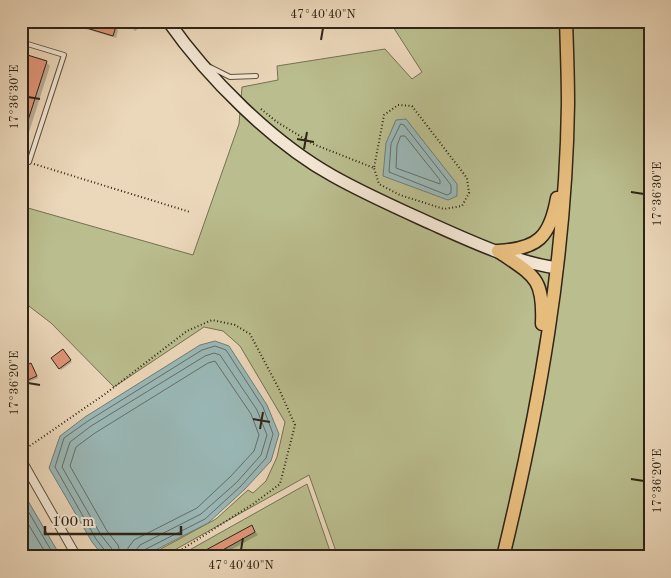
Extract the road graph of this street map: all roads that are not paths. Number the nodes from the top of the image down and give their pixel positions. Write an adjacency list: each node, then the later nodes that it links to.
1 (168, 21): 4 (street)
2 (566, 21): 7 (main road)
3 (21, 42): 6 (lane)
4 (200, 61): 5 (lane); 8 (street)
5 (256, 76)
6 (21, 160)
7 (559, 208): 8 (main road); 9 (main road)
8 (498, 251): 9 (street); 10 (main road)
9 (557, 268): 10 (main road)
10 (540, 384): 13 (main road)
11 (21, 459): 12 (street)
12 (77, 557)
13 (503, 557)

